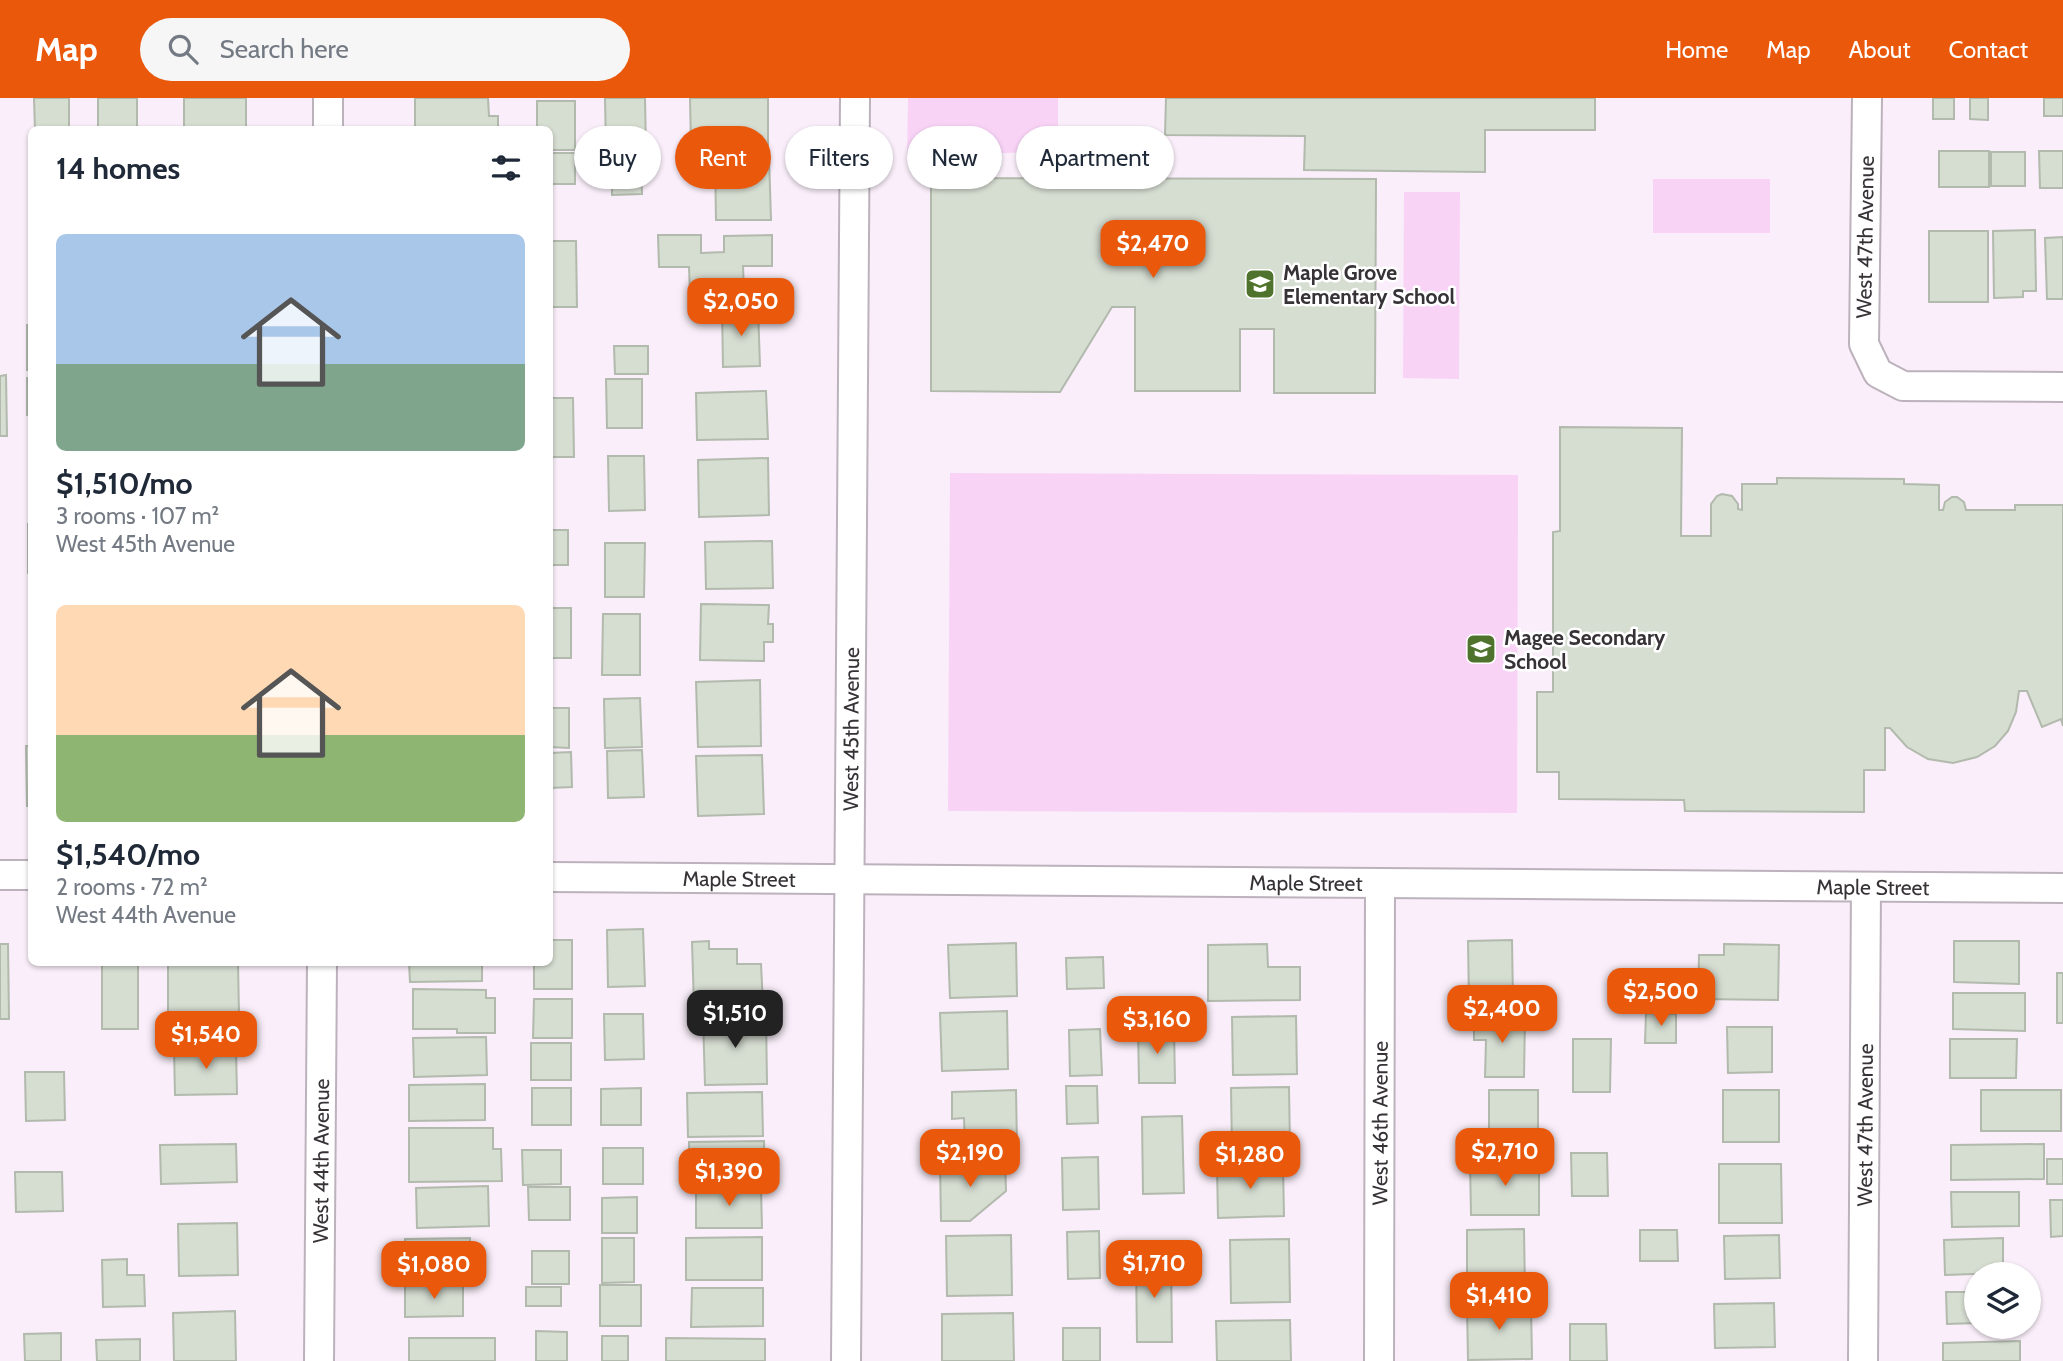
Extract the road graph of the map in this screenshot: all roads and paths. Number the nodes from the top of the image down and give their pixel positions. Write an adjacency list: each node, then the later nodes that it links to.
1 (328, 98): 4 (street)
2 (855, 98): 9 (street, West 45th Avenue)
3 (1867, 98): 5 (street, West 47th Avenue)
4 (328, 126)
5 (2063, 387)
6 (0, 875): 7 (street)
7 (28, 875)
8 (553, 877): 9 (street, Maple Street)
9 (850, 880): 10 (street, Maple Street); 15 (street, West 45th Avenue)
10 (1380, 884): 11 (street, Maple Street); 16 (street, West 46th Avenue)
11 (1866, 887): 12 (street, Maple Street); 17 (street, West 47th Avenue)
12 (2063, 888)
13 (322, 966): 14 (street, West 44th Avenue)
14 (319, 1361)
15 (846, 1361)
16 (1379, 1361)
17 (1863, 1361)

